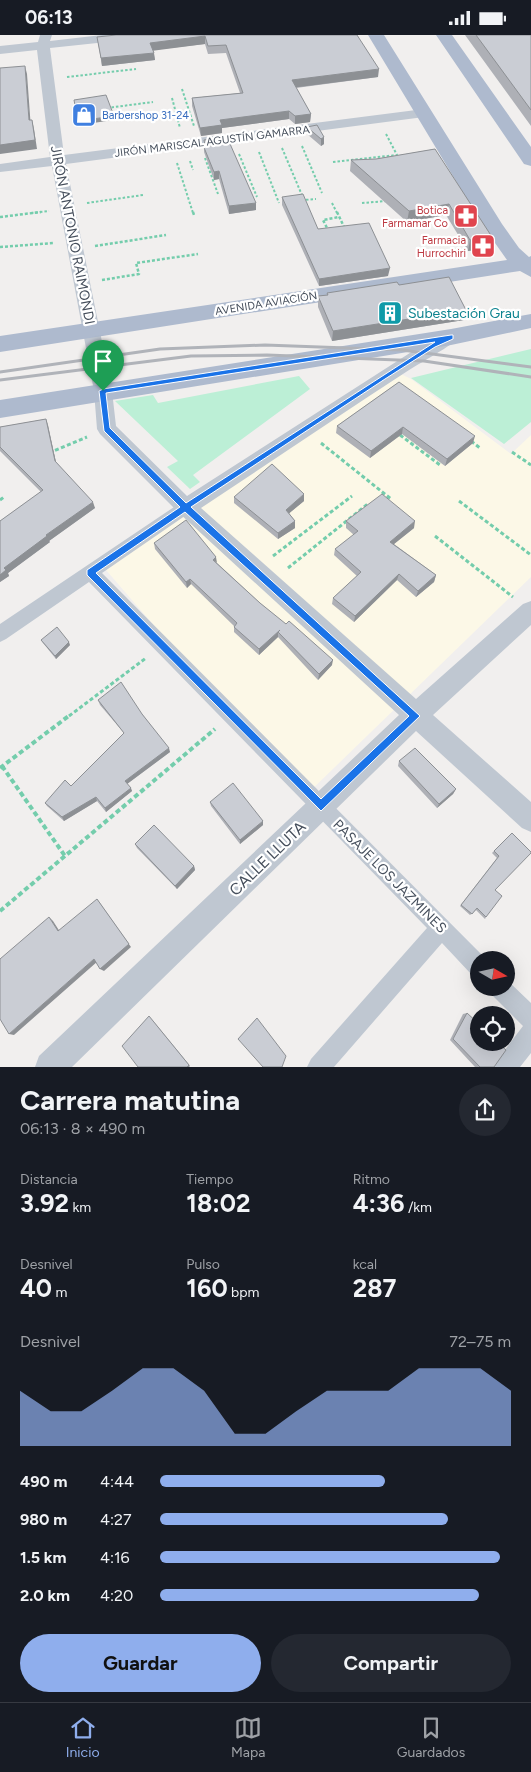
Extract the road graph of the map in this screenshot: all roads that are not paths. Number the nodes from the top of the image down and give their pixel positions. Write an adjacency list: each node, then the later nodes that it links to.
1 (135, 35): 4 (street)
2 (376, 35): 6 (main road)
3 (444, 35): 7 (main road)
4 (44, 40): 5 (street); 8 (street, JIRÓN ANTONIO RAIMONDI)
5 (0, 50)
6 (424, 113): 8 (street, JIRÓN MARISCAL AGUSTÍN GAMARRA); 10 (main road)
7 (531, 160)
8 (58, 161): 9 (street, JIRÓN MARISCAL AGUSTÍN GAMARRA); 12 (street, JIRÓN ANTONIO RAIMONDI)
9 (0, 168)
10 (529, 266): 12 (main road, AVENIDA AVIACIÓN)
11 (531, 321): 13 (main road)
12 (91, 330): 14 (main road, AVENIDA AVIACIÓN); 15 (street, JIRÓN ANTONIO RAIMONDI)
13 (451, 337): 15 (main road); 17 (street)
14 (0, 343)
15 (103, 391): 16 (main road); 17 (street, JIRÓN ANTONIO RAIMONDI)
16 (0, 409)
17 (186, 507): 18 (street); 21 (street)
18 (90, 573): 20 (street); 22 (street, PASAJE LOS JAZMINES)
19 (531, 611): 21 (street, CALLE LLUTA)
20 (0, 634)
21 (415, 716): 22 (street, CALLE LLUTA); 23 (street)
22 (321, 806): 24 (street, PASAJE LOS JAZMINES); 29 (street, CALLE LLUTA)
23 (531, 819)
24 (441, 928): 25 (street, PASAJE LOS JAZMINES); 30 (street)
25 (470, 957)
26 (509, 996): 27 (street)
27 (531, 1019)
28 (531, 1034): 31 (street)
29 (50, 1067)
30 (319, 1067)
31 (506, 1067)

